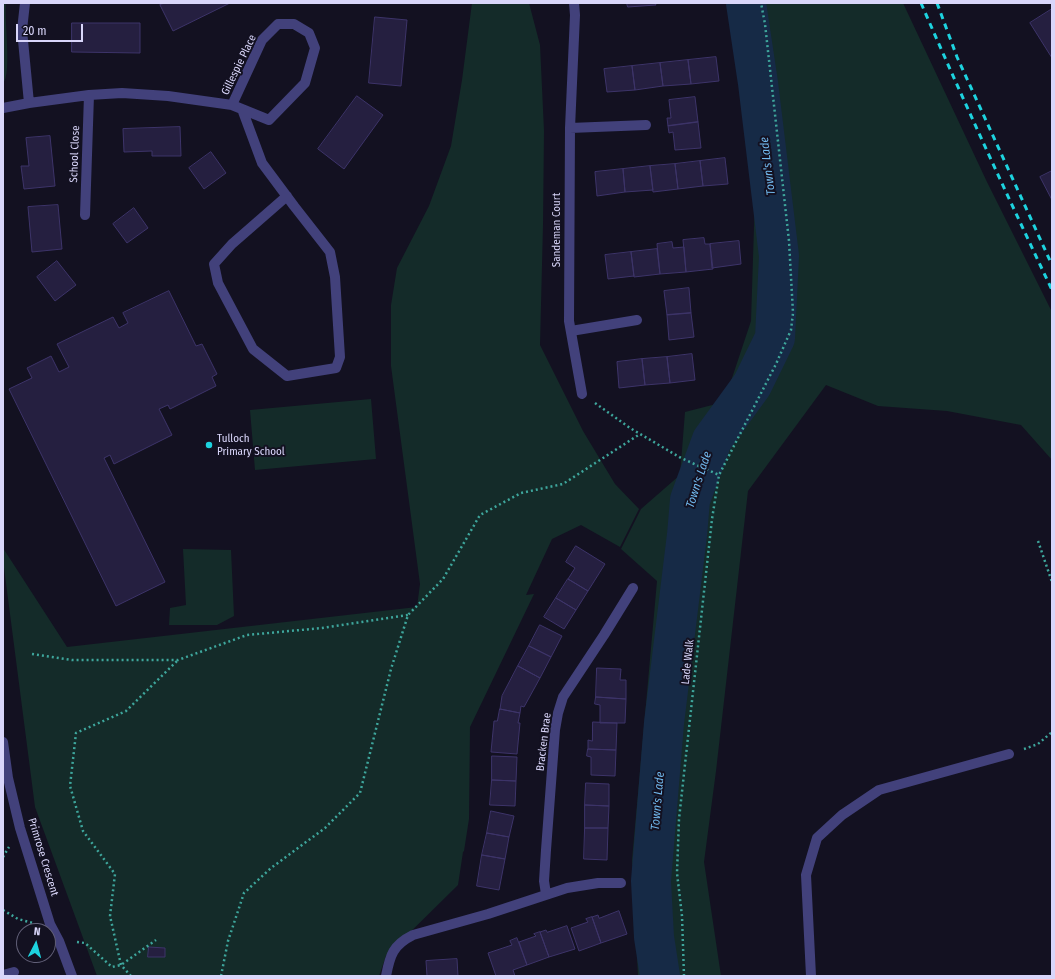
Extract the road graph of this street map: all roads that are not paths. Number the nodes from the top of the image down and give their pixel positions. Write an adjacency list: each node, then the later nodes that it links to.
1 (25, 3): 4 (street)
2 (574, 3): 8 (street, Sandeman Court)
3 (89, 95): 4 (street, Gillespie Place); 5 (street, Gillespie Place); 10 (street, School Close)
4 (29, 103): 6 (street, Gillespie Place)
5 (237, 107): 5 (street, Gillespie Place); 9 (street)
6 (3, 108)
7 (646, 125): 8 (street)
8 (570, 128): 12 (street, Sandeman Court)
9 (287, 196): 9 (street)
10 (85, 215)
11 (637, 320): 12 (street)
12 (571, 331): 13 (street, Sandeman Court)
13 (582, 394)
14 (633, 588): 18 (street, Bracken Brae)
15 (3, 742): 21 (street, Primrose Crescent)
16 (1009, 754): 23 (street)
17 (621, 883): 18 (street)
18 (546, 894): 22 (street)
19 (14, 972): 20 (street)
20 (3, 975)
21 (72, 976)
22 (386, 976)
23 (811, 976)

